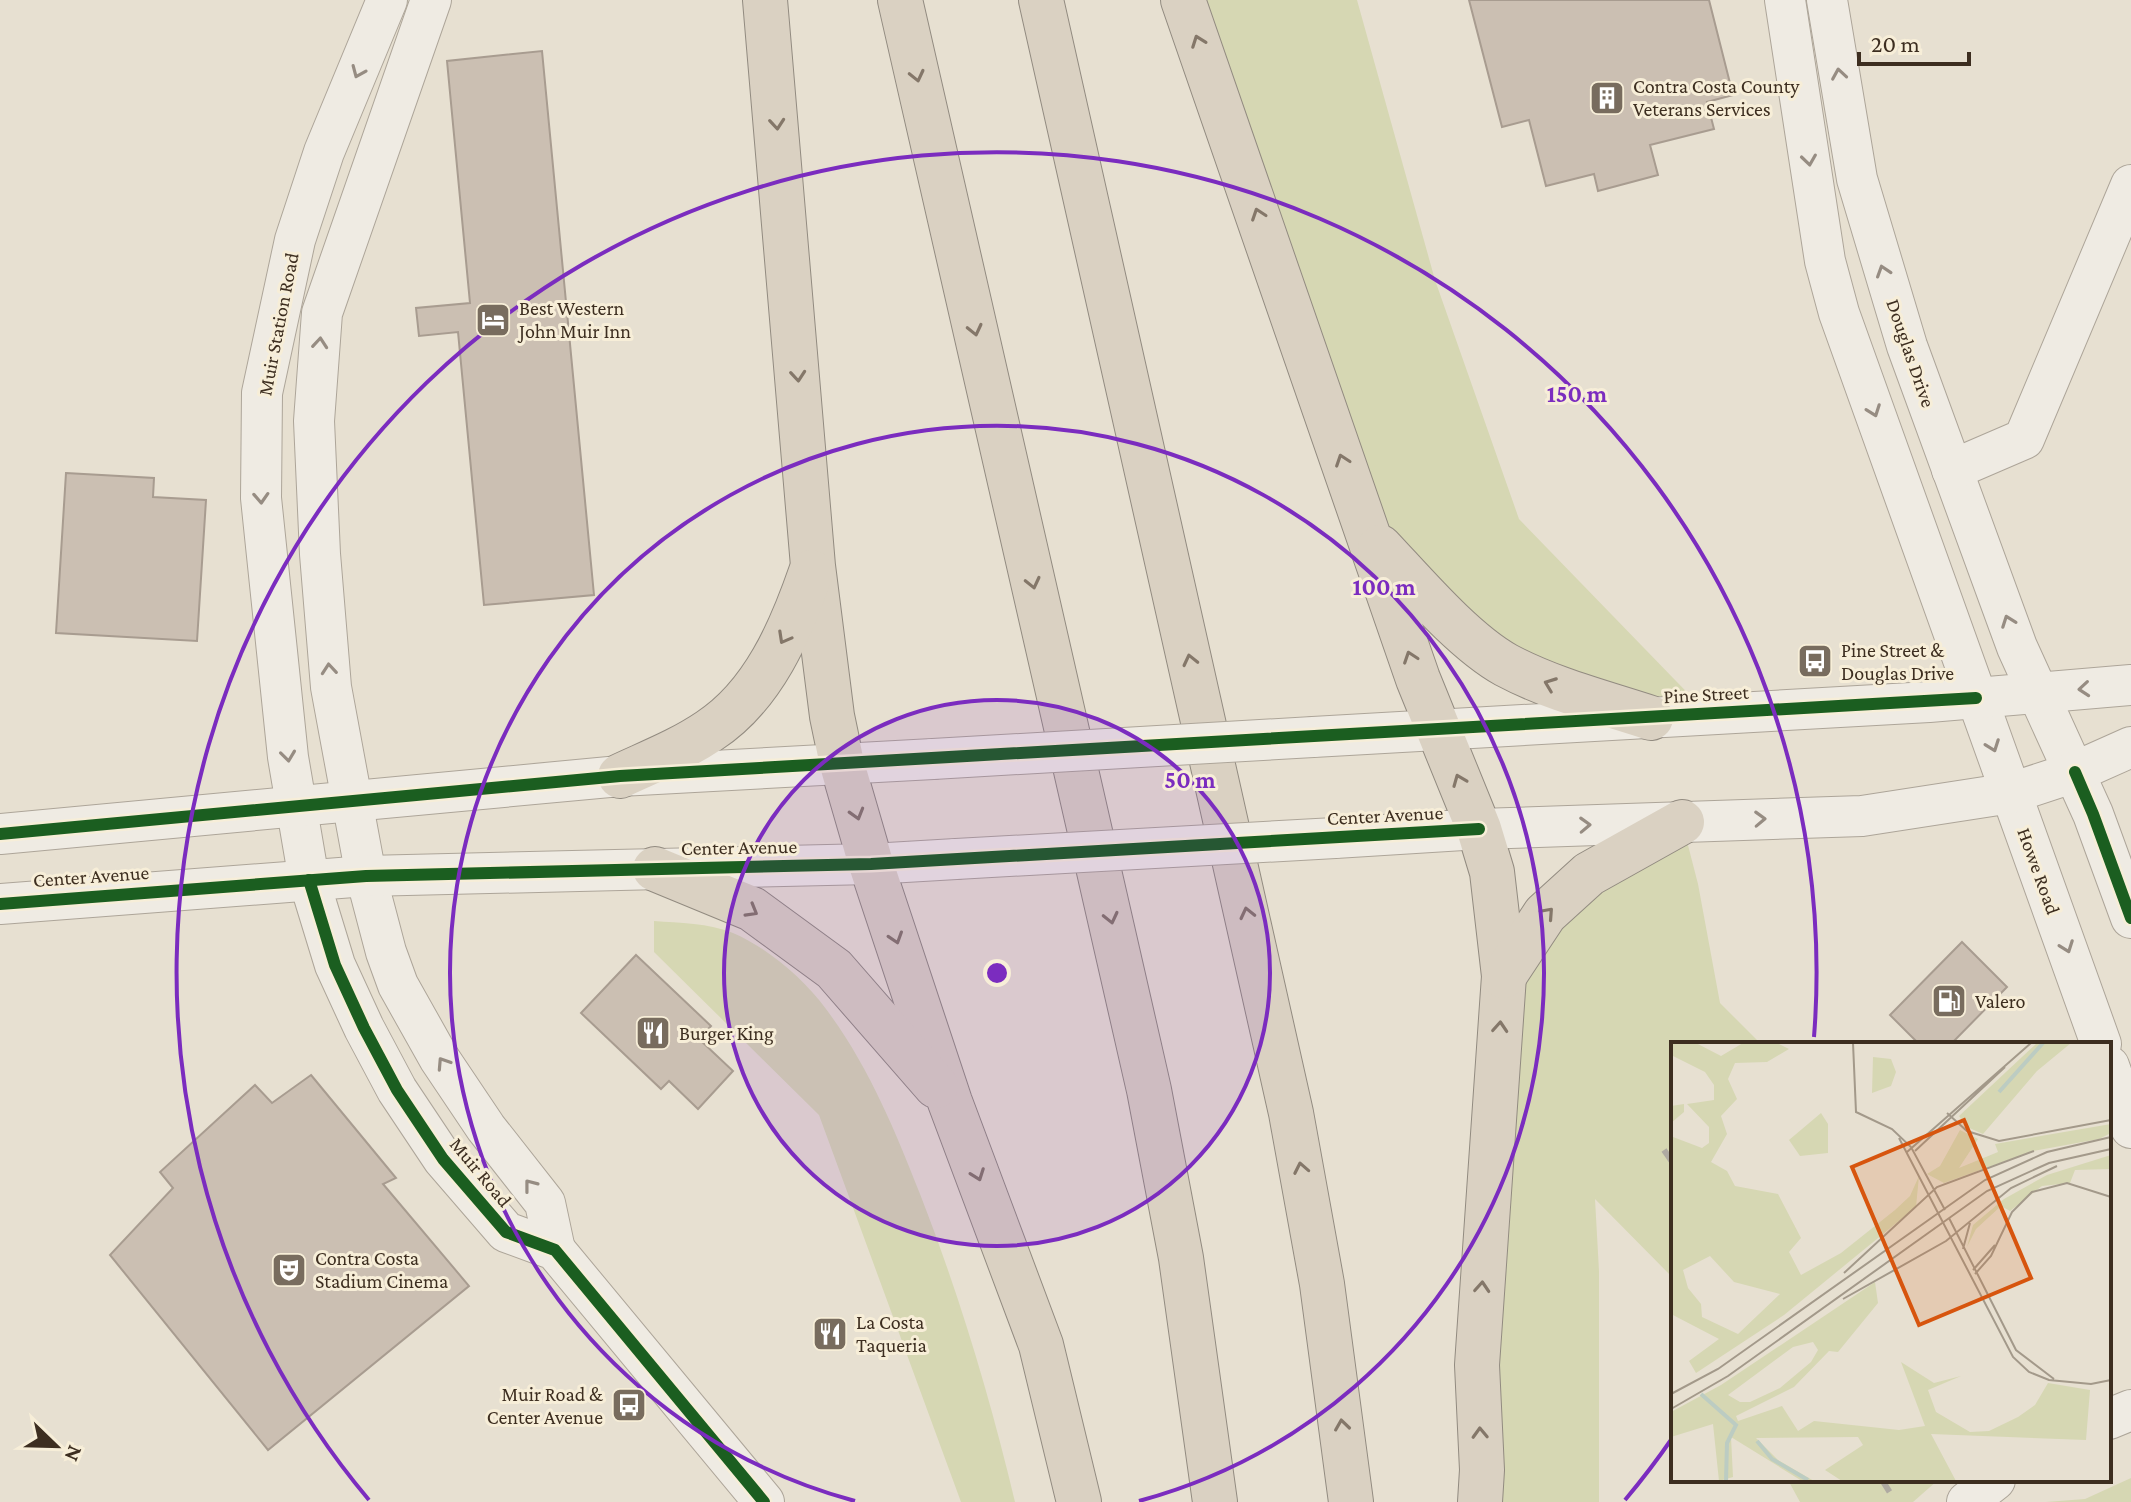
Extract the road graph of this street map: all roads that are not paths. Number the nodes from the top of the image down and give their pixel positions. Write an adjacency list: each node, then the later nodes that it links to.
1 (387, 0): 24 (street, Muir Station Road, one-way to 24)
2 (431, 0): 23 (street, Muir Station Road, one-way to 2)
3 (765, 0): 12 (highway, one-way to 12)
4 (900, 0): 44 (highway, one-way to 44)
5 (1041, 0): 45 (highway, one-way to 5)
6 (1183, 0): 11 (highway, one-way to 6)
7 (1785, 0): 15 (street, one-way to 15)
8 (1827, 0): 10 (street, Douglas Drive, one-way to 8)
9 (2131, 185): 10 (street)
10 (1952, 470): 14 (street, Douglas Drive, one-way to 10)
11 (1367, 534): 16 (highway, one-way to 11); 17 (highway, one-way to 11)
12 (813, 566): 19 (highway); 21 (highway, one-way to 21)
13 (2131, 685): 14 (street, Pine Street, one-way to 14)
14 (2037, 693): 15 (street, Pine Street); 20 (street)
15 (1976, 698): 16 (street, Pine Street); 22 (street, Howe Road, one-way to 22)
16 (1651, 718): 17 (street, Pine Street)
17 (1439, 730): 19 (street, bridge); 26 (highway, one-way to 17)
18 (2131, 747): 20 (street)
19 (842, 764): 21 (street); 28 (highway, one-way to 28)
20 (2075, 772): 22 (street); 33 (street)
21 (620, 776): 23 (street)
22 (2011, 793): 25 (street, one-way to 22); 35 (street, Howe Road, one-way to 35)
23 (350, 801): 24 (street); 30 (street, Muir Road)
24 (295, 806): 27 (street); 31 (street, Muir Road)
25 (1682, 822): 26 (street, one-way to 25); 34 (highway, one-way to 25)
26 (1479, 829): 28 (street, Center Avenue, bridge); 34 (highway)
27 (0, 834)
28 (871, 864): 29 (street, Center Avenue); 37 (highway, one-way to 37)
29 (655, 869): 30 (street, Center Avenue); 37 (highway, one-way to 37)
30 (366, 876): 31 (street, Center Avenue); 39 (street, Muir Road, one-way to 30)
31 (309, 880): 32 (street, Center Avenue); 39 (street, Muir Road)
32 (0, 904)
33 (2131, 918)
34 (1504, 976): 46 (highway, one-way to 34)
35 (2100, 1042)
36 (2111, 1072): 38 (street)
37 (950, 1102): 43 (highway, one-way to 43)
38 (2131, 1128)
39 (555, 1250): 42 (street, Muir Road)
40 (2131, 1410): 41 (street)
41 (2111, 1418)
42 (764, 1502)
43 (1079, 1502)
44 (1215, 1502)
45 (1351, 1502)
46 (1480, 1502)

